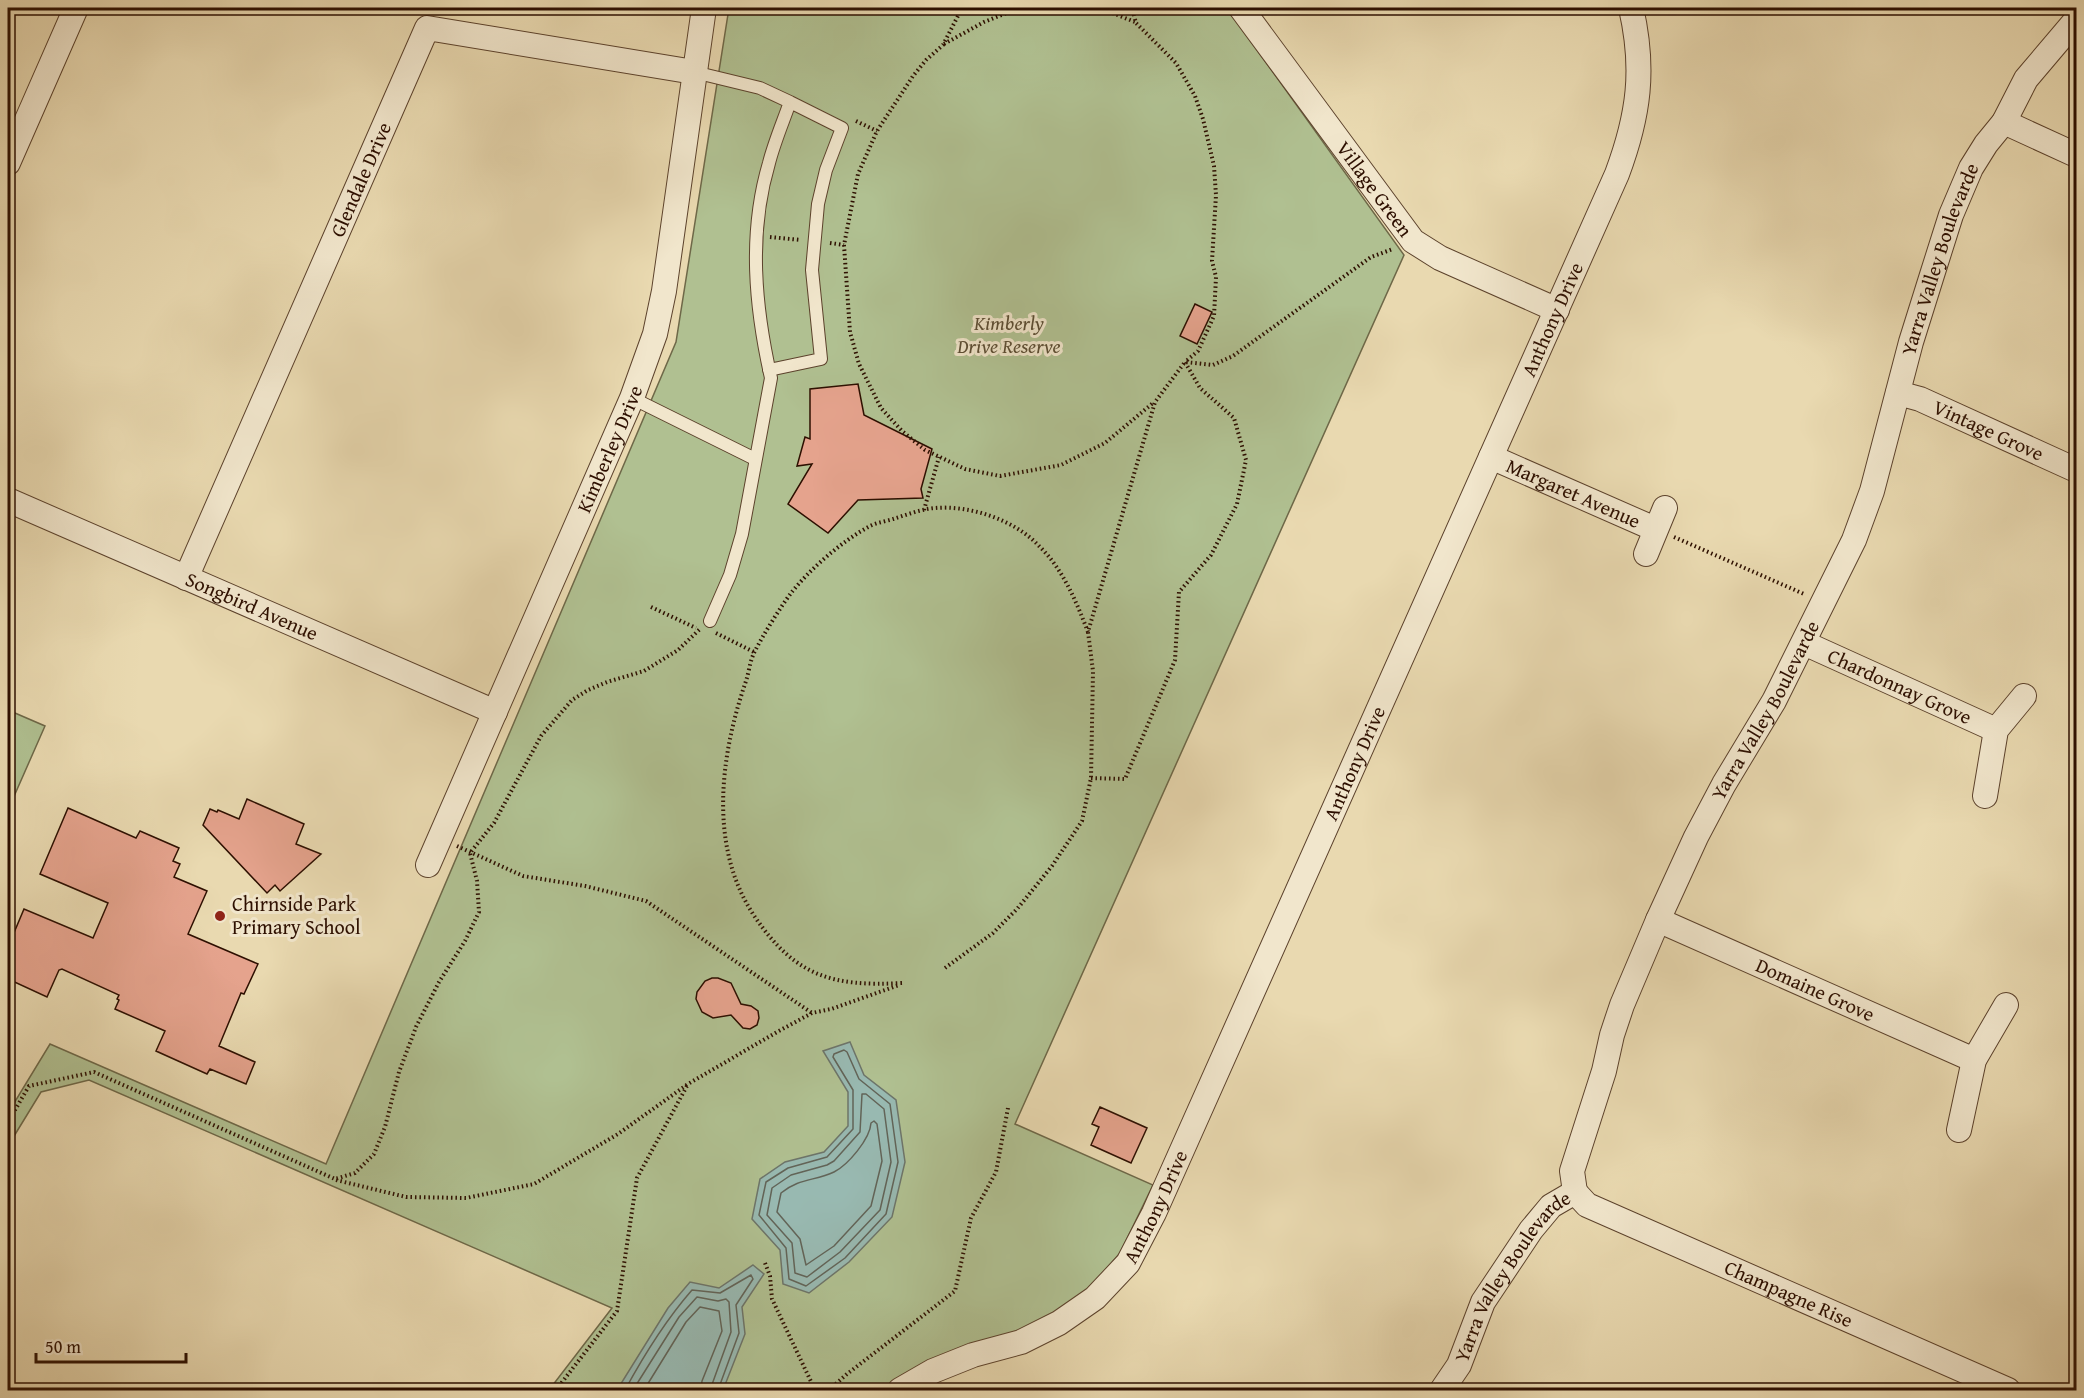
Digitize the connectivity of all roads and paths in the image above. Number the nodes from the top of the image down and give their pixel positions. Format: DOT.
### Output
graph roads {
  1 [pos="76,8"];
  2 [pos="704,8"];
  3 [pos="963,8"];
  4 [pos="1019,8"];
  5 [pos="1100,8"];
  6 [pos="1132,8"];
  7 [pos="1241,8"];
  8 [pos="1631,8"];
  9 [pos="2076,20"];
  10 [pos="1136,23"];
  11 [pos="943,45"];
  12 [pos="694,72"];
  13 [pos="790,102"];
  14 [pos="2004,122"];
  15 [pos="2076,155"];
  16 [pos="8,163"];
  17 [pos="1413,241"];
  18 [pos="1557,310"];
  19 [pos="1185,362"];
  20 [pos="769,370"];
  21 [pos="1898,393"];
  22 [pos="632,398"];
  23 [pos="1155,402"];
  24 [pos="939,457"];
  25 [pos="1491,457"];
  26 [pos="754,459"];
  27 [pos="2076,470"];
  28 [pos="8,500"];
  29 [pos="924,510"];
  30 [pos="1660,519"];
  31 [pos="1646,554"];
  32 [pos="186,578"];
  33 [pos="1824,603"];
  34 [pos="651,607"];
  35 [pos="706,627"];
  36 [pos="1088,632"];
  37 [pos="1804,643"];
  38 [pos="754,652"];
  39 [pos="2024,696"];
  40 [pos="495,712"];
  41 [pos="1996,730"];
  42 [pos="1091,778"];
  43 [pos="1985,796"];
  44 [pos="440,838"];
  45 [pos="470,853"];
  46 [pos="428,865"];
  47 [pos="1658,920"];
  48 [pos="945,968"];
  49 [pos="2006,1005"];
  50 [pos="812,1013"];
  51 [pos="1974,1060"];
  52 [pos="688,1084"];
  53 [pos="1008,1108"];
  54 [pos="8,1122"];
  55 [pos="1959,1130"];
  56 [pos="335,1179"];
  57 [pos="1575,1192"];
  58 [pos="765,1263"];
  59 [pos="1978,1384"];
  60 [pos="556,1390"];
  61 [pos="815,1390"];
  62 [pos="829,1390"];
  63 [pos="900,1390"];
  64 [pos="1442,1390"];
  65 [pos="2008,1390"];
  1 -- 16 [label="street"];
  2 -- 12 [label="street, Kimberley Drive"];
  3 -- 11 [label="path"];
  4 -- 11 [label="path"];
  5 -- 10 [label="path"];
  6 -- 10 [label="path"];
  7 -- 17 [label="street, Village Green"];
  8 -- 18 [label="street, Anthony Drive"];
  9 -- 14 [label="street, Yarra Valley Boulevarde"];
  10 -- 19 [label="path"];
  11 -- 24 [label="path"];
  12 -- 13 [label="lane"];
  12 -- 22 [label="street, Kimberley Drive"];
  12 -- 32 [label="street, Glendale Drive"];
  13 -- 20 [label="lane"];
  13 -- 20 [label="lane"];
  14 -- 15 [label="street"];
  14 -- 21 [label="street, Yarra Valley Boulevarde"];
  17 -- 18 [label="street, Village Green"];
  17 -- 19 [label="path"];
  18 -- 25 [label="street, Anthony Drive"];
  19 -- 23 [label="path"];
  19 -- 42 [label="path"];
  20 -- 26 [label="lane"];
  21 -- 27 [label="street, Vintage Grove"];
  21 -- 33 [label="street, Yarra Valley Boulevarde"];
  22 -- 26 [label="lane"];
  22 -- 40 [label="street, Kimberley Drive"];
  23 -- 24 [label="path"];
  23 -- 36 [label="path"];
  24 -- 29 [label="path"];
  25 -- 30 [label="street, Margaret Avenue"];
  25 -- 63 [label="street, Anthony Drive"];
  26 -- 35 [label="lane"];
  28 -- 32 [label="street, Songbird Avenue"];
  29 -- 36 [label="path"];
  29 -- 38 [label="path"];
  30 -- 31 [label="street, Margaret Avenue"];
  30 -- 33 [label="path"];
  32 -- 40 [label="street, Songbird Avenue"];
  33 -- 37 [label="street, Yarra Valley Boulevarde"];
  34 -- 35 [label="path"];
  35 -- 38 [label="path"];
  35 -- 45 [label="path"];
  36 -- 42 [label="path"];
  37 -- 41 [label="street, Chardonnay Grove"];
  37 -- 47 [label="street, Yarra Valley Boulevarde"];
  38 -- 50 [label="path"];
  39 -- 41 [label="street, Chardonnay Grove"];
  40 -- 44 [label="street, Kimberley Drive"];
  41 -- 43 [label="street, Chardonnay Grove"];
  42 -- 48 [label="path"];
  44 -- 45 [label="path"];
  44 -- 46 [label="street, Kimberley Drive"];
  45 -- 50 [label="path"];
  45 -- 56 [label="path"];
  47 -- 51 [label="street, Domaine Grove"];
  47 -- 57 [label="street, Yarra Valley Boulevarde"];
  49 -- 51 [label="street"];
  50 -- 52 [label="path"];
  51 -- 55 [label="street"];
  52 -- 56 [label="path"];
  52 -- 60 [label="path"];
  53 -- 62 [label="path"];
  54 -- 56 [label="path"];
  57 -- 59 [label="street, Champagne Rise"];
  57 -- 64 [label="street, Yarra Valley Boulevarde"];
  58 -- 61 [label="path"];
  59 -- 65 [label="street, Champagne Rise"];
}
